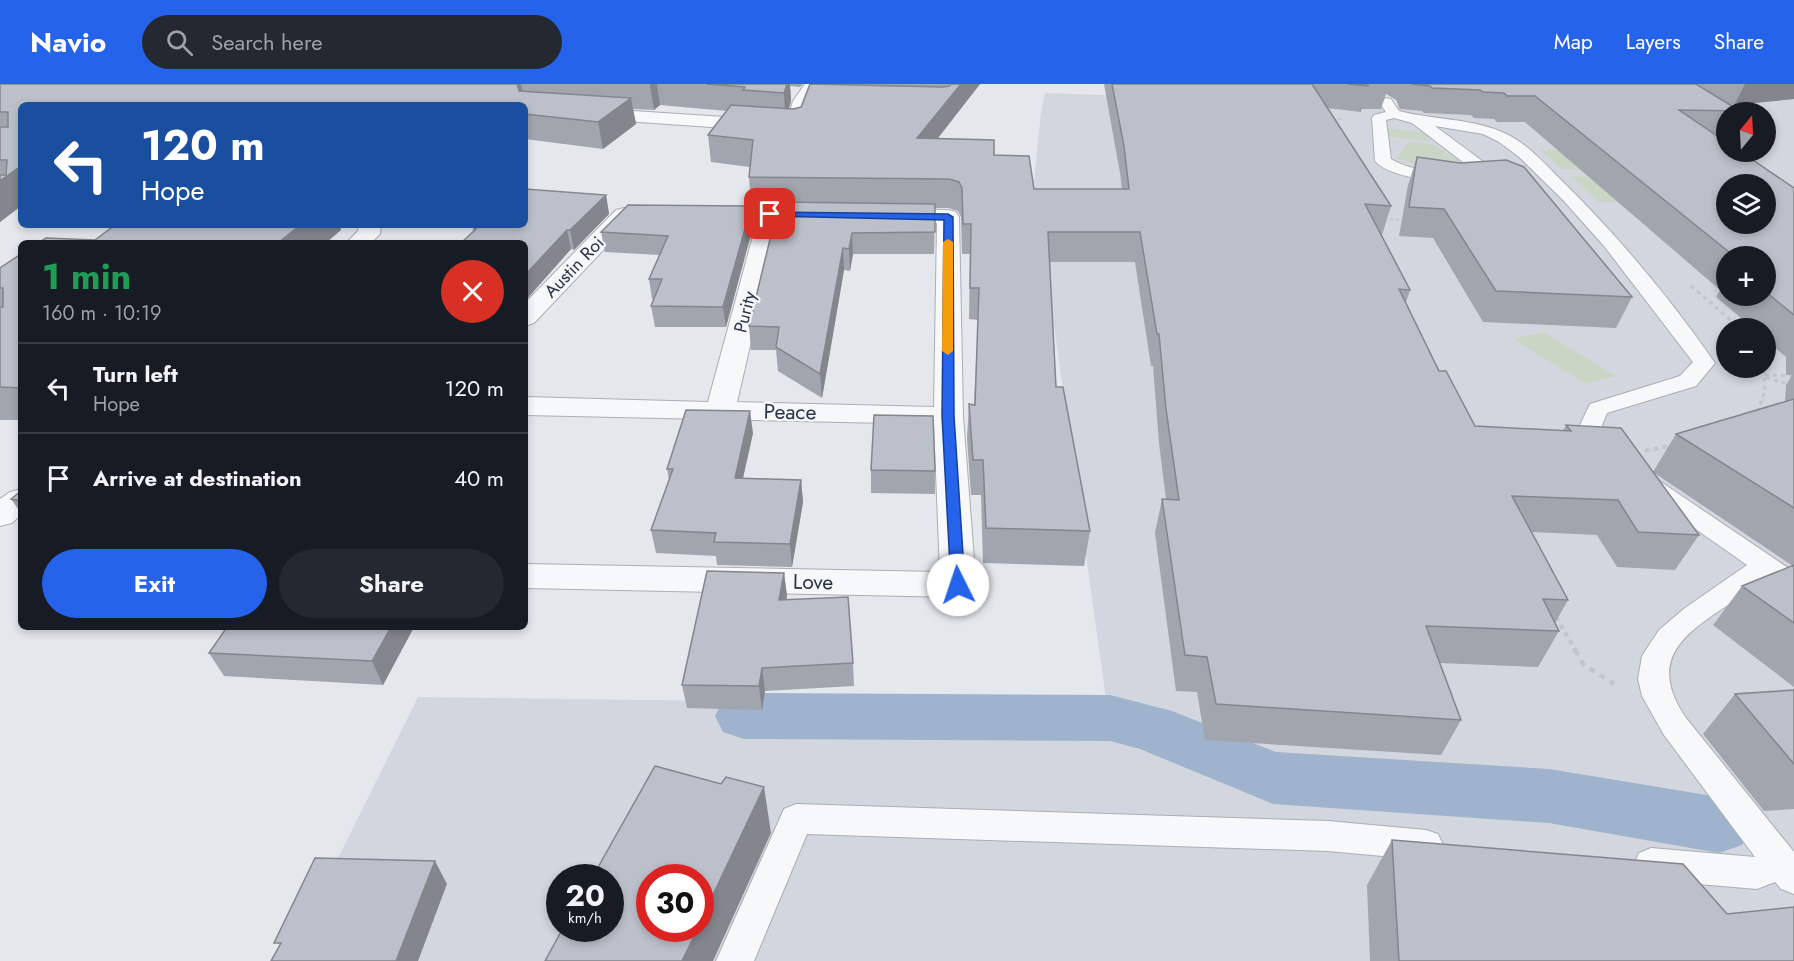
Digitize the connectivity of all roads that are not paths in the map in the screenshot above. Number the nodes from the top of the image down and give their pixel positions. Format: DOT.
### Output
graph roads {
  1 [pos="782,93"];
  2 [pos="807,93"];
  3 [pos="1370,93"];
  4 [pos="825,101"];
  5 [pos="1390,108"];
  6 [pos="528,109"];
  7 [pos="1417,120"];
  8 [pos="691,214"];
  9 [pos="770,214"];
  10 [pos="657,215"];
  11 [pos="841,215"];
  12 [pos="865,216"];
  13 [pos="370,228"];
  14 [pos="361,240"];
  15 [pos="528,315"];
  16 [pos="528,406"];
  17 [pos="720,411"];
  18 [pos="948,416"];
  19 [pos="18,501"];
  20 [pos="0,515"];
  21 [pos="1765,564"];
  22 [pos="528,576"];
  23 [pos="1794,585"];
  24 [pos="1460,848"];
  25 [pos="1614,861"];
  26 [pos="1788,871"];
  27 [pos="735,961"];
  1 -- 2 [label="street"];
  2 -- 4 [label="street"];
  2 -- 6 [label="street"];
  3 -- 5 [label="street"];
  5 -- 7 [label="lane"];
  5 -- 7 [label="lane"];
  7 -- 21 [label="lane"];
  8 -- 9 [label="street"];
  9 -- 11 [label="street"];
  9 -- 17 [label="street, Purity"];
  10 -- 15 [label="street, Austin Roi"];
  12 -- 18 [label="street"];
  13 -- 14 [label="street"];
  16 -- 17 [label="street, Peace"];
  17 -- 18 [label="street, Peace"];
  18 -- 22 [label="street, Love"];
  19 -- 20 [label="street"];
  21 -- 23 [label="lane"];
  21 -- 26 [label="lane"];
  24 -- 27 [label="lane"];
  25 -- 26 [label="lane"];
}
